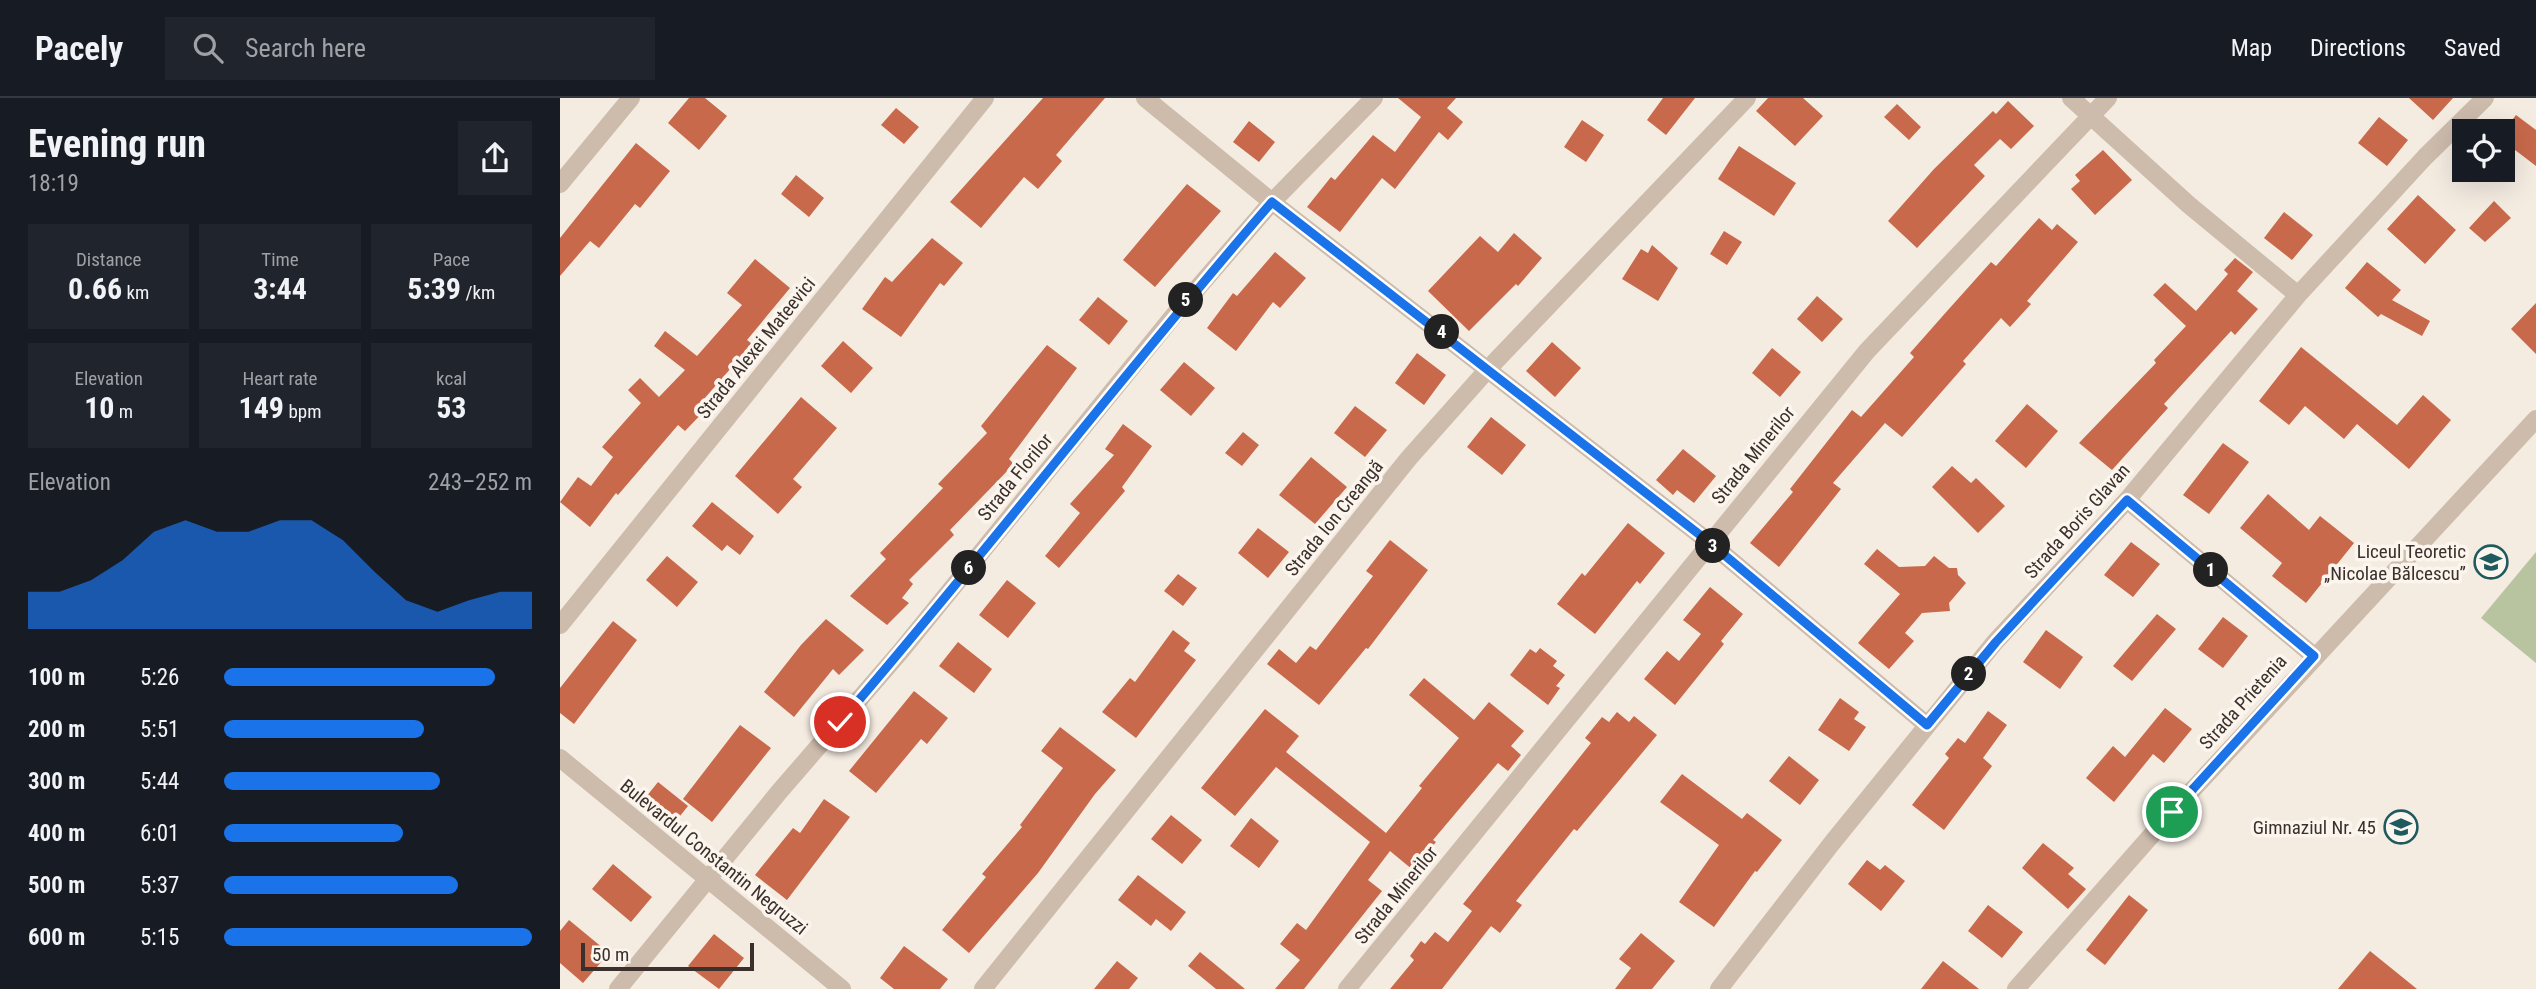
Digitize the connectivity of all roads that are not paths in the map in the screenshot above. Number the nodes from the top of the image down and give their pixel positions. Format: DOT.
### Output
graph roads {
  1 [pos="631,98"];
  2 [pos="985,98"];
  3 [pos="1145,98"];
  4 [pos="1374,98"];
  5 [pos="1747,98"];
  6 [pos="2071,98"];
  7 [pos="2108,98"];
  8 [pos="2484,98"];
  9 [pos="2092,114"];
  10 [pos="560,184"];
  11 [pos="1272,202"];
  12 [pos="2298,295"];
  13 [pos="1489,368"];
  14 [pos="2536,419"];
  15 [pos="2127,500"];
  16 [pos="1709,542"];
  17 [pos="560,625"];
  18 [pos="2314,656"];
  19 [pos="1927,725"];
  20 [pos="560,758"];
  21 [pos="708,880"];
  22 [pos="618,989"];
  23 [pos="842,989"];
  24 [pos="983,989"];
  25 [pos="1347,989"];
  26 [pos="1719,989"];
  27 [pos="2016,989"];
  1 -- 10 [label="street"];
  2 -- 17 [label="street, Strada Alexei Mateevici"];
  3 -- 11 [label="street"];
  4 -- 11 [label="street, Strada Florilor"];
  5 -- 13 [label="street, Strada Ion Creangă"];
  6 -- 9 [label="street"];
  7 -- 9 [label="street, Strada Minerilor"];
  8 -- 12 [label="street, Strada Boris Glavan"];
  9 -- 12 [label="street"];
  9 -- 16 [label="street, Strada Minerilor"];
  11 -- 13 [label="street"];
  11 -- 21 [label="street, Strada Florilor"];
  12 -- 15 [label="street, Strada Boris Glavan"];
  13 -- 16 [label="street"];
  13 -- 24 [label="street, Strada Ion Creangă"];
  14 -- 18 [label="street, Strada Prietenia"];
  15 -- 18 [label="street"];
  15 -- 19 [label="street, Strada Boris Glavan"];
  16 -- 19 [label="street"];
  16 -- 25 [label="street, Strada Minerilor"];
  18 -- 27 [label="street, Strada Prietenia"];
  19 -- 26 [label="street, Strada Boris Glavan"];
  20 -- 21 [label="street, Bulevardul Constantin Negruzzi"];
  21 -- 22 [label="street, Strada Florilor"];
  21 -- 23 [label="street, Bulevardul Constantin Negruzzi"];
}
